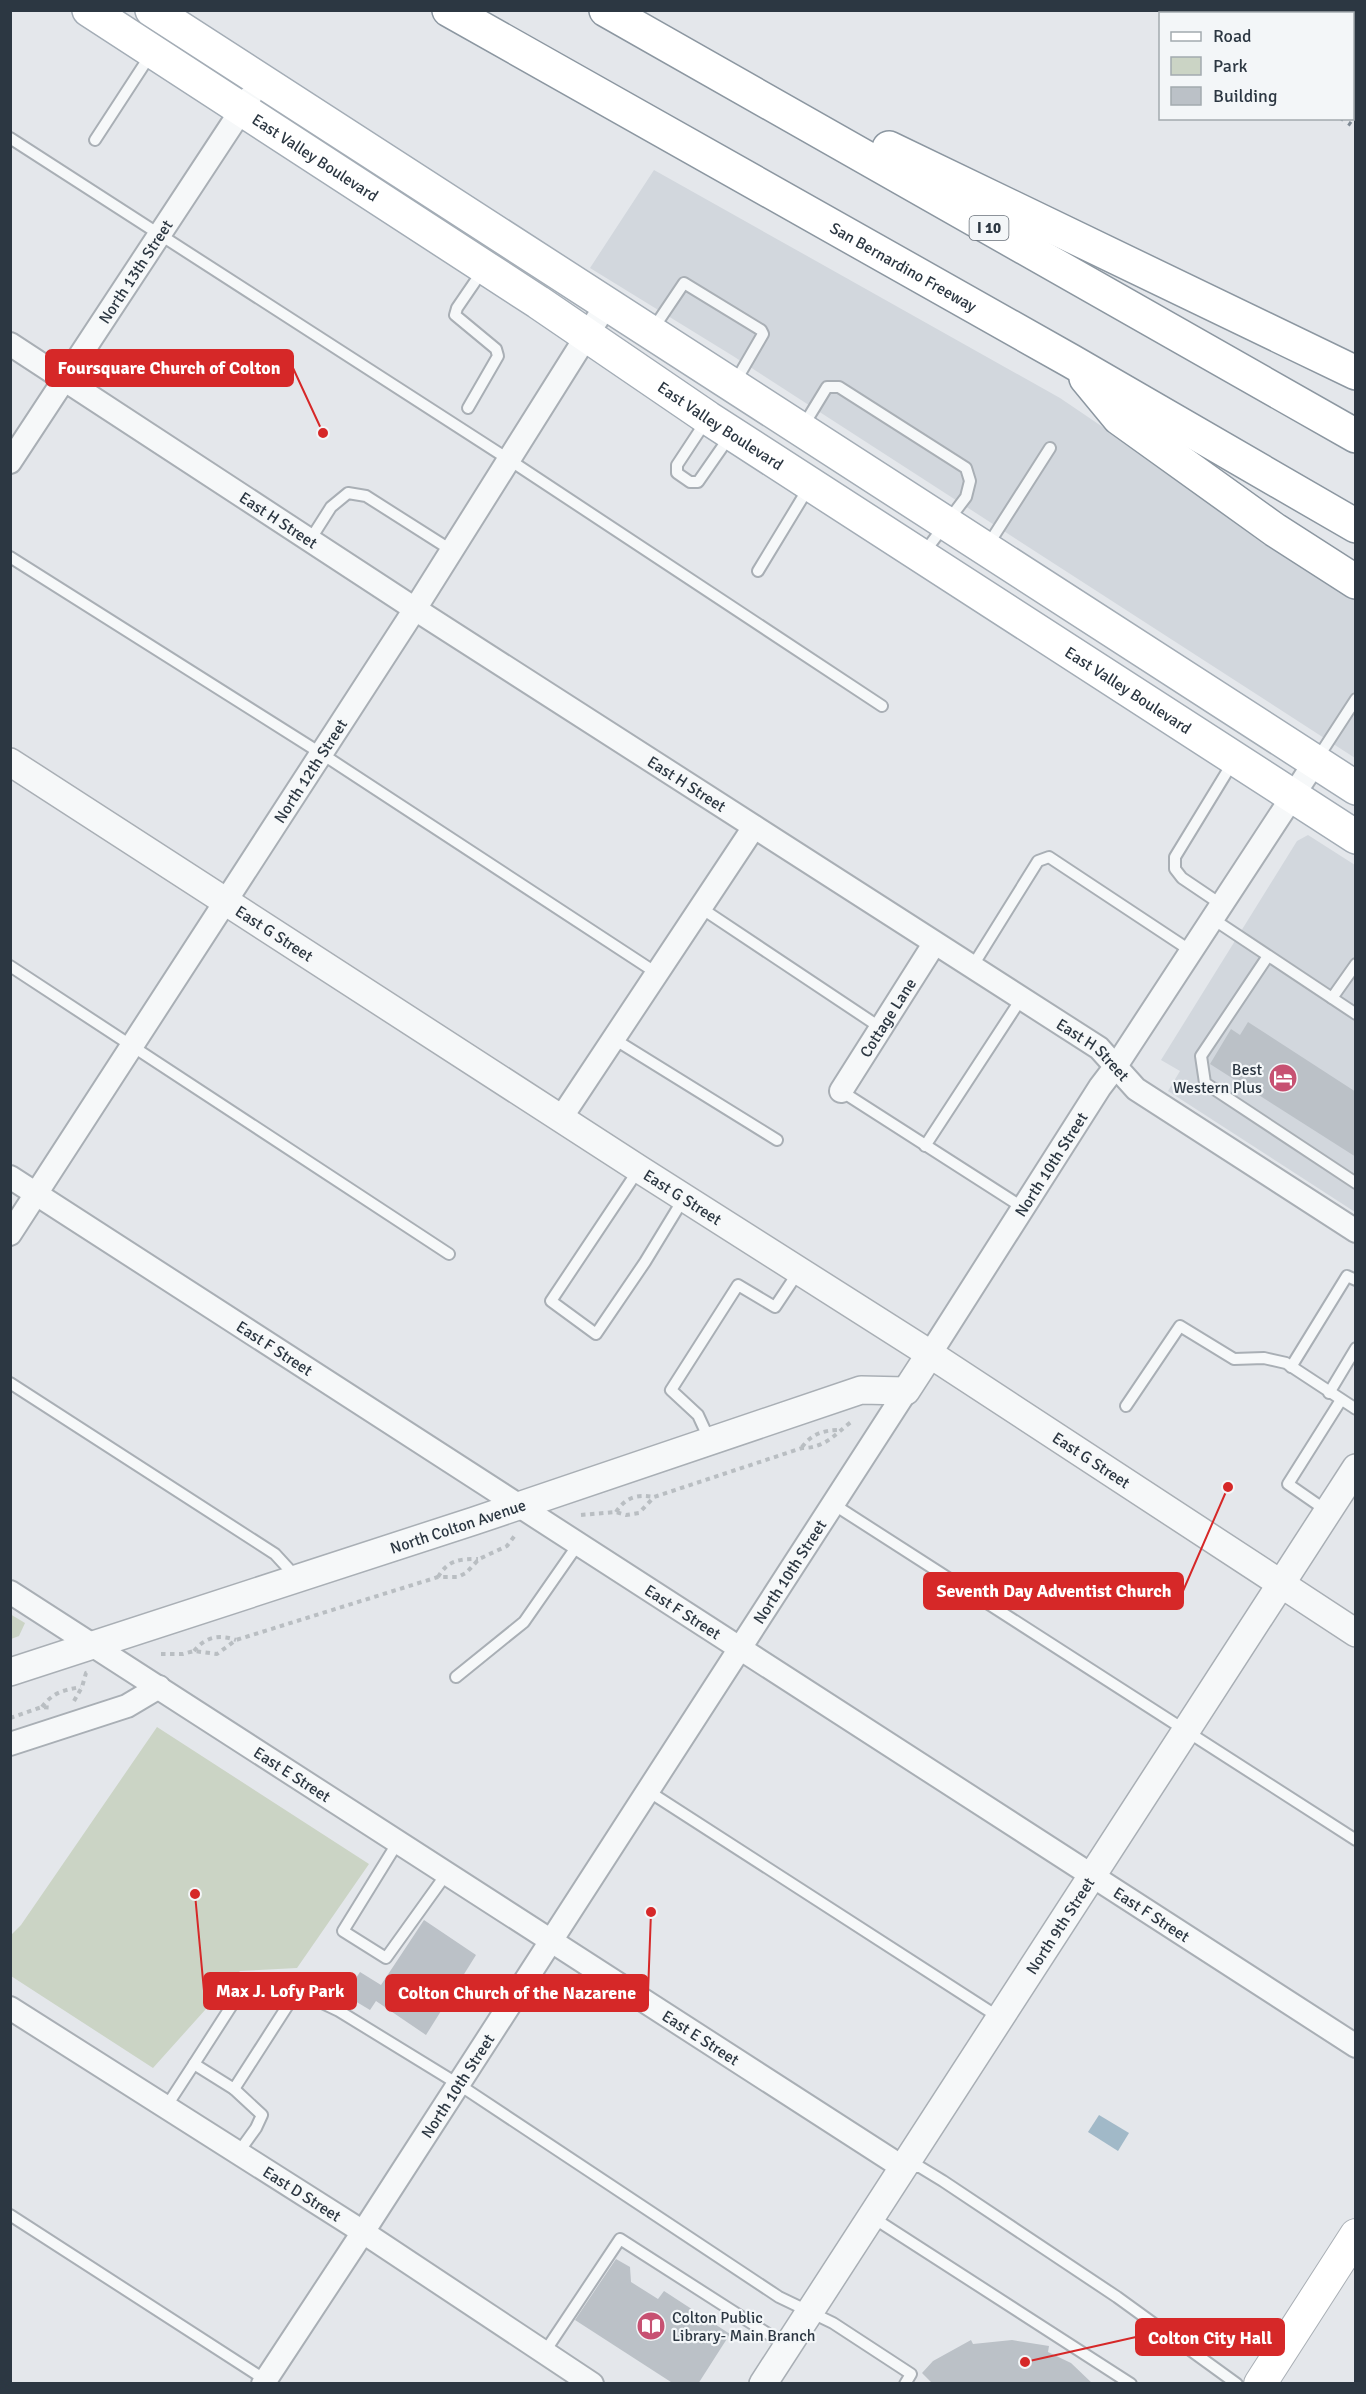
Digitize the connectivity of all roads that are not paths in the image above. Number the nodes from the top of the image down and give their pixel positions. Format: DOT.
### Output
graph roads {
  1 [pos="89,10"];
  2 [pos="152,10"];
  3 [pos="449,10"];
  4 [pos="615,16"];
  5 [pos="153,51"];
  6 [pos="260,80"];
  7 [pos="242,110"];
  8 [pos="10,138"];
  9 [pos="95,140"];
  10 [pos="159,235"];
  11 [pos="485,268"];
  12 [pos="606,305"];
  13 [pos="650,333"];
  14 [pos="586,334"];
  15 [pos="10,344"];
  16 [pos="1071,361"];
  17 [pos="1356,373"];
  18 [pos="64,379"];
  19 [pos="732,387"];
  20 [pos="468,408"];
  21 [pos="720,426"];
  22 [pos="801,430"];
  23 [pos="1356,436"];
  24 [pos="1050,448"];
  25 [pos="508,459"];
  26 [pos="10,462"];
  27 [pos="811,484"];
  28 [pos="946,525"];
  29 [pos="1356,526"];
  30 [pos="310,540"];
  31 [pos="451,550"];
  32 [pos="985,550"];
  33 [pos="922,556"];
  34 [pos="10,557"];
  35 [pos="758,571"];
  36 [pos="1356,582"];
  37 [pos="415,609"];
  38 [pos="1356,699"];
  39 [pos="882,706"];
  40 [pos="322,754"];
  41 [pos="1235,759"];
  42 [pos="10,762"];
  43 [pos="1315,762"];
  44 [pos="1356,788"];
  45 [pos="1292,797"];
  46 [pos="754,827"];
  47 [pos="1356,837"];
  48 [pos="226,903"];
  49 [pos="701,908"];
  50 [pos="1217,912"];
  51 [pos="934,944"];
  52 [pos="1191,951"];
  53 [pos="1268,956"];
  54 [pos="1356,964"];
  55 [pos="10,966"];
  56 [pos="972,968"];
  57 [pos="658,974"];
  58 [pos="1332,998"];
  59 [pos="1021,999"];
  60 [pos="1356,1014"];
  61 [pos="881,1028"];
  62 [pos="614,1039"];
  63 [pos="133,1046"];
  64 [pos="1116,1066"];
  65 [pos="841,1092"];
  66 [pos="561,1118"];
  67 [pos="777,1140"];
  68 [pos="925,1146"];
  69 [pos="639,1169"];
  70 [pos="10,1177"];
  71 [pos="1356,1183"];
  72 [pos="37,1194"];
  73 [pos="684,1198"];
  74 [pos="1022,1207"];
  75 [pos="1356,1231"];
  76 [pos="10,1234"];
  77 [pos="449,1254"];
  78 [pos="799,1271"];
  79 [pos="1356,1280"];
  80 [pos="1356,1348"];
  81 [pos="930,1354"];
  82 [pos="1291,1367"];
  83 [pos="10,1383"];
  84 [pos="906,1391"];
  85 [pos="1329,1393"];
  86 [pos="1341,1400"];
  87 [pos="1126,1406"];
  88 [pos="1356,1409"];
  89 [pos="710,1442"];
  90 [pos="1356,1468"];
  91 [pos="519,1504"];
  92 [pos="833,1504"];
  93 [pos="1328,1511"];
  94 [pos="579,1544"];
  95 [pos="298,1579"];
  96 [pos="1280,1584"];
  97 [pos="10,1592"];
  98 [pos="1356,1633"];
  99 [pos="739,1649"];
  100 [pos="93,1658"];
  101 [pos="10,1672"];
  102 [pos="456,1677"];
  103 [pos="159,1687"];
  104 [pos="1185,1731"];
  105 [pos="10,1744"];
  106 [pos="648,1791"];
  107 [pos="1356,1840"];
  108 [pos="398,1842"];
  109 [pos="447,1873"];
  110 [pos="1092,1874"];
  111 [pos="550,1940"];
  112 [pos="297,1991"];
  113 [pos="10,2008"];
  114 [pos="1000,2018"];
  115 [pos="1356,2046"];
  116 [pos="194,2064"];
  117 [pos="458,2084"];
  118 [pos="234,2089"];
  119 [pos="166,2107"];
  120 [pos="238,2153"];
  121 [pos="902,2168"];
  122 [pos="10,2215"];
  123 [pos="872,2217"];
  124 [pos="363,2232"];
  125 [pos="1353,2245"];
  126 [pos="809,2313"];
  127 [pos="787,2346"];
  128 [pos="544,2353"];
  129 [pos="266,2382"];
  130 [pos="592,2384"];
  131 [pos="763,2384"];
  132 [pos="905,2384"];
  133 [pos="1131,2384"];
  134 [pos="1237,2384"];
  135 [pos="1260,2384"];
  1 -- 5 [label="main road, East Valley Boulevard"];
  2 -- 6 [label="main road"];
  3 -- 16 [label="main road, San Bernardino Freeway"];
  4 -- 17 [label="main road"];
  4 -- 23 [label="main road, I 10"];
  5 -- 7 [label="main road, East Valley Boulevard"];
  5 -- 9 [label="lane"];
  6 -- 7 [label="street, North 13th Street"];
  6 -- 12 [label="main road"];
  7 -- 10 [label="street, North 13th Street"];
  7 -- 11 [label="main road, East Valley Boulevard"];
  8 -- 10 [label="lane"];
  10 -- 18 [label="street, North 13th Street"];
  10 -- 25 [label="lane"];
  11 -- 14 [label="main road, East Valley Boulevard"];
  11 -- 20 [label="lane"];
  12 -- 13 [label="main road"];
  12 -- 14 [label="street, North 12th Street"];
  13 -- 19 [label="main road"];
  13 -- 19 [label="lane"];
  14 -- 21 [label="main road, East Valley Boulevard"];
  14 -- 25 [label="street, North 12th Street"];
  15 -- 18 [label="street, East H Street"];
  16 -- 29 [label="main road, San Bernardino Freeway"];
  16 -- 36 [label="main road"];
  18 -- 26 [label="street, North 13th Street"];
  18 -- 30 [label="street, East H Street"];
  19 -- 22 [label="main road"];
  21 -- 21 [label="lane"];
  21 -- 27 [label="main road, East Valley Boulevard"];
  22 -- 28 [label="main road"];
  22 -- 28 [label="lane"];
  24 -- 32 [label="lane"];
  25 -- 31 [label="street, North 12th Street"];
  25 -- 39 [label="lane"];
  27 -- 33 [label="main road, East Valley Boulevard"];
  27 -- 35 [label="lane"];
  28 -- 32 [label="main road"];
  28 -- 33 [label="lane"];
  30 -- 31 [label="lane"];
  30 -- 37 [label="street, East H Street"];
  31 -- 37 [label="street, North 12th Street"];
  32 -- 43 [label="main road"];
  33 -- 41 [label="main road, East Valley Boulevard"];
  34 -- 40 [label="lane"];
  37 -- 40 [label="street, North 12th Street"];
  37 -- 46 [label="street, East H Street"];
  38 -- 43 [label="lane"];
  40 -- 48 [label="street, North 12th Street"];
  40 -- 57 [label="lane"];
  41 -- 45 [label="main road, East Valley Boulevard"];
  41 -- 50 [label="lane"];
  42 -- 48 [label="street, East G Street"];
  43 -- 44 [label="main road"];
  43 -- 45 [label="street, North 10th Street"];
  45 -- 47 [label="main road, East Valley Boulevard"];
  45 -- 50 [label="street, North 10th Street"];
  46 -- 49 [label="street"];
  46 -- 51 [label="street, East H Street"];
  48 -- 63 [label="street, North 12th Street"];
  48 -- 66 [label="street, East G Street"];
  49 -- 57 [label="street"];
  49 -- 61 [label="lane"];
  50 -- 52 [label="street, North 10th Street"];
  50 -- 53 [label="lane"];
  51 -- 56 [label="street, East H Street"];
  51 -- 61 [label="street, Cottage Lane"];
  52 -- 56 [label="lane"];
  52 -- 64 [label="street, North 10th Street"];
  53 -- 58 [label="lane"];
  53 -- 71 [label="lane"];
  54 -- 58 [label="lane"];
  55 -- 63 [label="lane"];
  56 -- 59 [label="street, East H Street"];
  57 -- 62 [label="street"];
  58 -- 60 [label="lane"];
  59 -- 64 [label="street, East H Street"];
  59 -- 68 [label="lane"];
  61 -- 65 [label="street, Cottage Lane"];
  62 -- 66 [label="street"];
  62 -- 67 [label="lane"];
  63 -- 72 [label="street, North 12th Street"];
  63 -- 77 [label="lane"];
  64 -- 74 [label="street, North 10th Street"];
  64 -- 75 [label="street, East H Street"];
  65 -- 68 [label="lane"];
  66 -- 69 [label="street, East G Street"];
  68 -- 74 [label="lane"];
  69 -- 73 [label="street, East G Street"];
  69 -- 73 [label="lane"];
  70 -- 72 [label="street, East F Street"];
  72 -- 76 [label="street, North 12th Street"];
  72 -- 91 [label="street, East F Street"];
  73 -- 78 [label="street, East G Street"];
  74 -- 81 [label="street, North 10th Street"];
  78 -- 81 [label="street, East G Street"];
  78 -- 89 [label="lane"];
  79 -- 82 [label="lane"];
  80 -- 85 [label="lane"];
  81 -- 84 [label="street, North 10th Street"];
  81 -- 96 [label="street, East G Street"];
  82 -- 85 [label="lane"];
  82 -- 87 [label="lane"];
  83 -- 95 [label="lane"];
  84 -- 89 [label="street, North Colton Avenue"];
  84 -- 92 [label="street, North 10th Street"];
  85 -- 86 [label="lane"];
  86 -- 88 [label="lane"];
  86 -- 93 [label="lane"];
  89 -- 91 [label="street, North Colton Avenue"];
  90 -- 93 [label="street, North 9th Street"];
  91 -- 94 [label="street, East F Street"];
  91 -- 95 [label="street, North Colton Avenue"];
  92 -- 99 [label="street, North 10th Street"];
  92 -- 104 [label="lane"];
  93 -- 96 [label="street, North 9th Street"];
  94 -- 99 [label="street, East F Street"];
  94 -- 102 [label="lane"];
  95 -- 100 [label="street, North Colton Avenue"];
  96 -- 98 [label="street, East G Street"];
  96 -- 104 [label="street, North 9th Street"];
  97 -- 100 [label="street, East E Street"];
  99 -- 106 [label="street, North 10th Street"];
  99 -- 110 [label="street, East F Street"];
  100 -- 101 [label="street, North Colton Avenue"];
  100 -- 103 [label="street, East E Street"];
  103 -- 105 [label="street"];
  103 -- 108 [label="street, East E Street"];
  104 -- 107 [label="lane"];
  104 -- 110 [label="street, North 9th Street"];
  106 -- 111 [label="street, North 10th Street"];
  106 -- 114 [label="lane"];
  108 -- 109 [label="street, East E Street"];
  108 -- 109 [label="lane"];
  109 -- 111 [label="street, East E Street"];
  110 -- 114 [label="street, North 9th Street"];
  110 -- 115 [label="street, East F Street"];
  111 -- 117 [label="street, North 10th Street"];
  111 -- 121 [label="street, East E Street"];
  112 -- 116 [label="lane"];
  112 -- 117 [label="lane"];
  112 -- 118 [label="lane"];
  113 -- 119 [label="street, East D Street"];
  114 -- 121 [label="street, North 9th Street"];
  116 -- 118 [label="lane"];
  116 -- 119 [label="lane"];
  117 -- 124 [label="street, North 10th Street"];
  117 -- 126 [label="lane"];
  118 -- 120 [label="lane"];
  119 -- 120 [label="street, East D Street"];
  120 -- 124 [label="street, East D Street"];
  121 -- 123 [label="street, North 9th Street"];
  121 -- 134 [label="lane, East E Street"];
  122 -- 129 [label="lane"];
  123 -- 126 [label="street, North 9th Street"];
  123 -- 133 [label="lane"];
  124 -- 128 [label="street, East D Street"];
  124 -- 129 [label="street, North 10th Street"];
  125 -- 135 [label="main road"];
  126 -- 127 [label="street, North 9th Street"];
  126 -- 132 [label="lane"];
  127 -- 128 [label="lane"];
  127 -- 131 [label="street, North 9th Street"];
  128 -- 130 [label="street, East D Street"];
}
